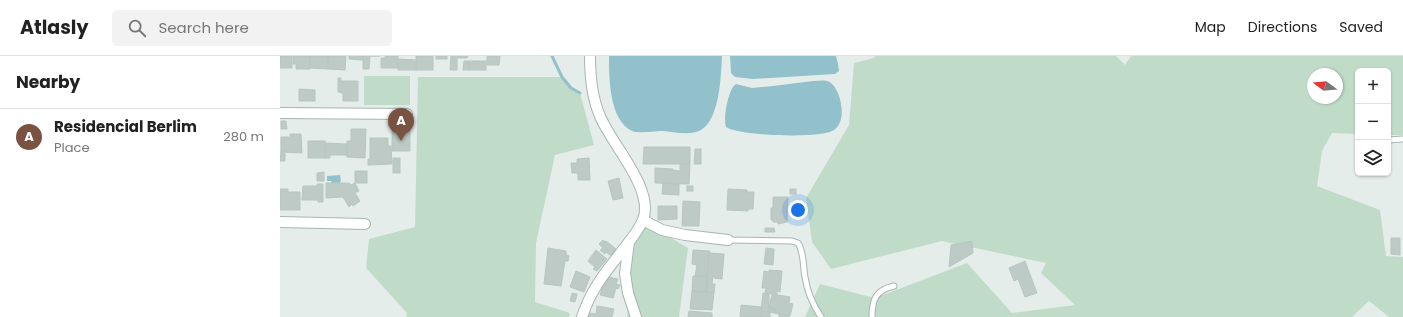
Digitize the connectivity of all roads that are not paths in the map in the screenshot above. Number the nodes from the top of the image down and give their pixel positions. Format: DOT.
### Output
graph roads {
  1 [pos="590,56"];
  2 [pos="280,113"];
  3 [pos="407,114"];
  4 [pos="1403,139"];
  5 [pos="1391,140"];
  6 [pos="643,220"];
  7 [pos="280,222"];
  8 [pos="365,224"];
  9 [pos="728,240"];
  10 [pos="629,242"];
  11 [pos="894,286"];
  12 [pos="582,317"];
  13 [pos="636,317"];
  14 [pos="821,317"];
  15 [pos="872,317"];
  1 -- 6 [label="street"];
  2 -- 3 [label="street"];
  4 -- 5 [label="lane"];
  6 -- 9 [label="street"];
  6 -- 10 [label="street"];
  7 -- 8 [label="street"];
  9 -- 14 [label="lane"];
  10 -- 12 [label="street"];
  10 -- 13 [label="street"];
  11 -- 15 [label="lane"];
}
